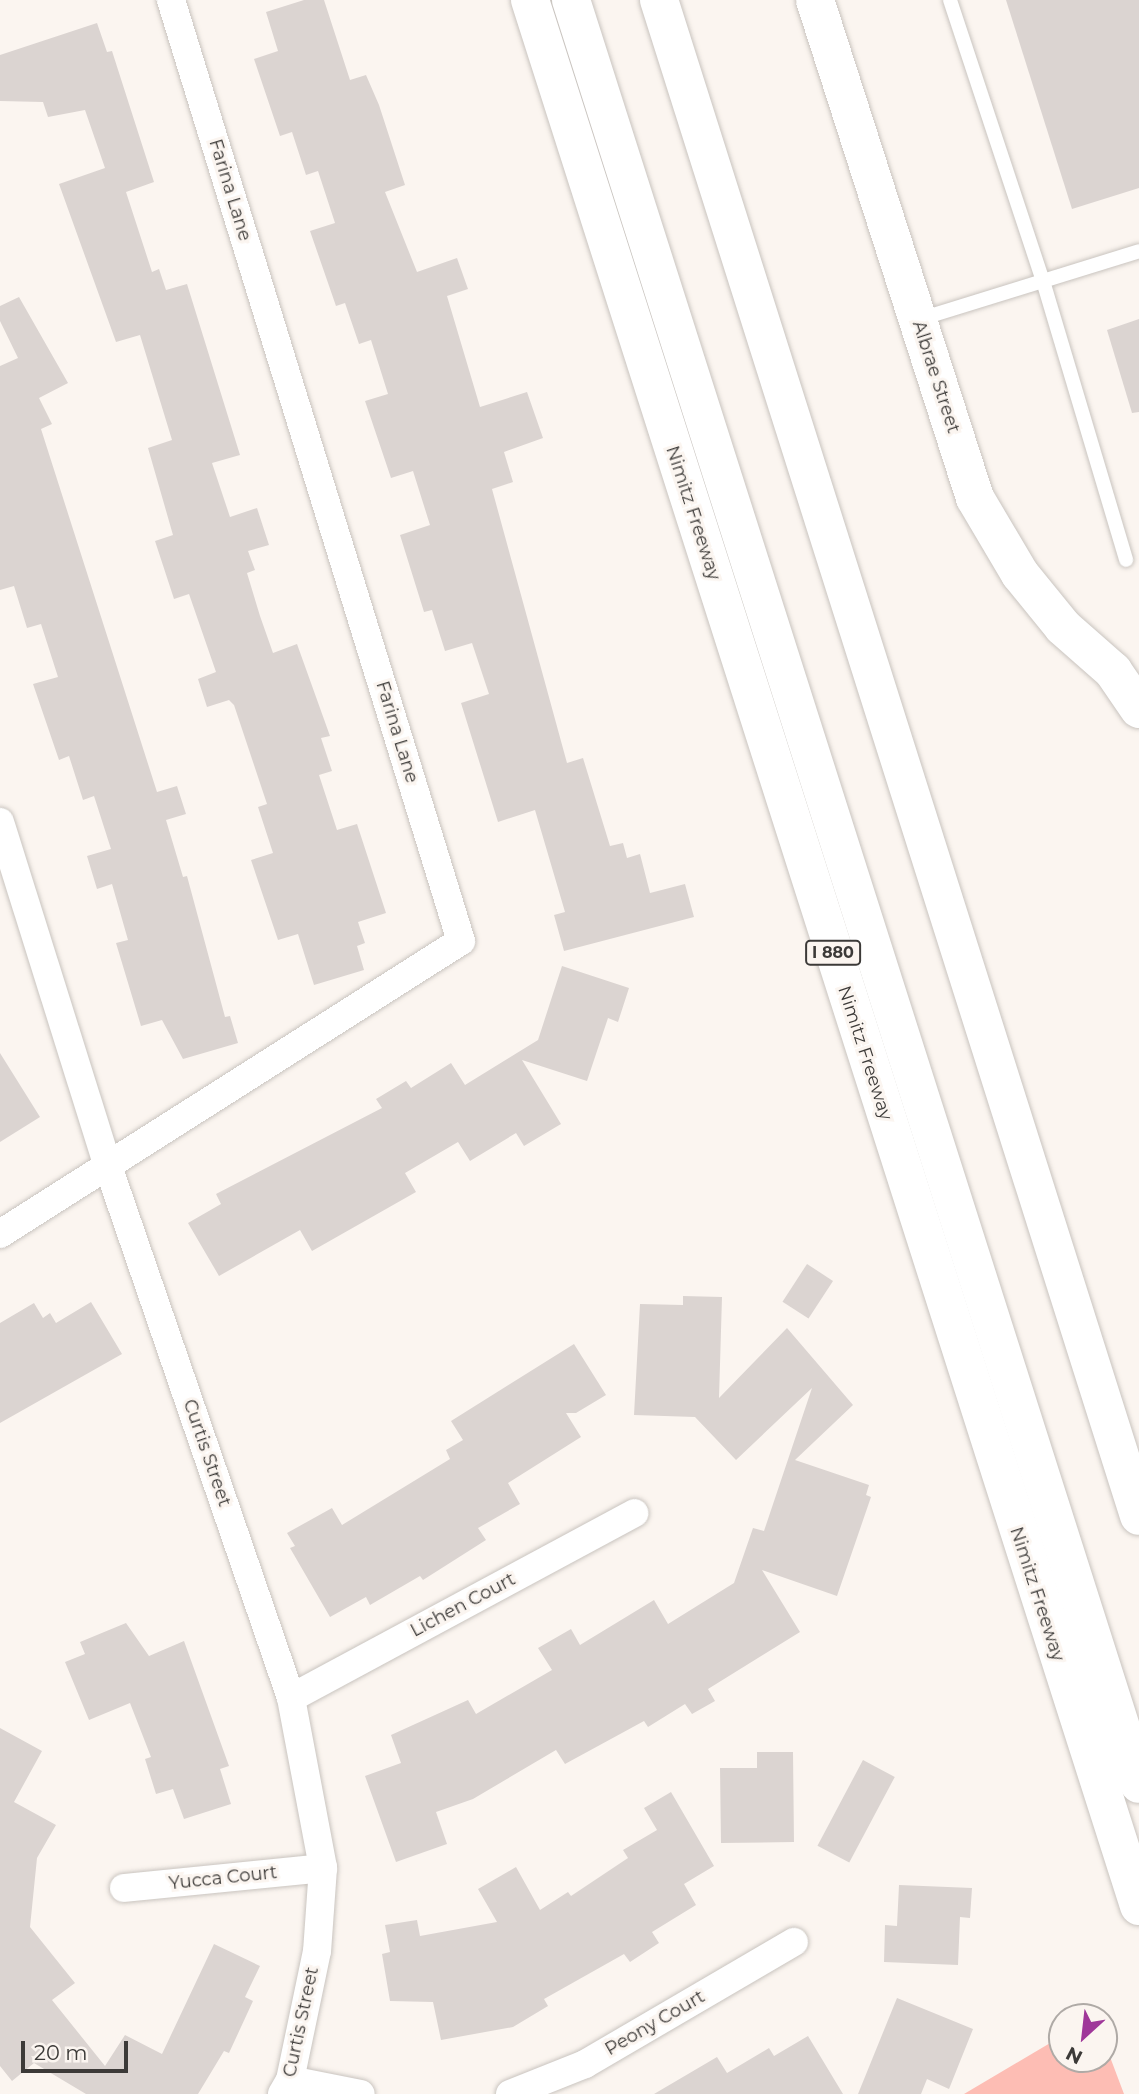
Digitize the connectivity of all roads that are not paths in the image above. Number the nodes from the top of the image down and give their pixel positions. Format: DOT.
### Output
graph roads {
  1 [pos="171,0"];
  2 [pos="530,0"];
  3 [pos="571,0"];
  4 [pos="659,0"];
  5 [pos="815,0"];
  6 [pos="950,0"];
  7 [pos="1139,251"];
  8 [pos="1043,281"];
  9 [pos="917,320"];
  10 [pos="1126,560"];
  11 [pos="1139,709"];
  12 [pos="0,822"];
  13 [pos="110,1169"];
  14 [pos="0,1234"];
  15 [pos="634,1513"];
  16 [pos="1139,1517"];
  17 [pos="291,1698"];
  18 [pos="1139,1784"];
  19 [pos="323,1868"];
  20 [pos="124,1888"];
  21 [pos="1139,1906"];
  22 [pos="794,1942"];
  23 [pos="286,2087"];
  24 [pos="361,2094"];
  25 [pos="510,2094"];
  1 -- 13 [label="street, Farina Lane"];
  2 -- 21 [label="main road, Nimitz Freeway / I 880"];
  3 -- 18 [label="main road, I 880"];
  4 -- 16 [label="main road"];
  5 -- 9 [label="main road, Albrae Street"];
  6 -- 8 [label="lane"];
  7 -- 8 [label="lane"];
  8 -- 9 [label="lane"];
  8 -- 10 [label="lane"];
  9 -- 11 [label="main road, Albrae Street"];
  12 -- 13 [label="street, Curtis Street"];
  13 -- 14 [label="street, Farina Lane"];
  13 -- 17 [label="street, Curtis Street"];
  15 -- 17 [label="street, Lichen Court"];
  17 -- 19 [label="street, Curtis Street"];
  19 -- 20 [label="street, Yucca Court"];
  19 -- 23 [label="street, Curtis Street"];
  22 -- 25 [label="street, Peony Court"];
  23 -- 24 [label="street"];
}
